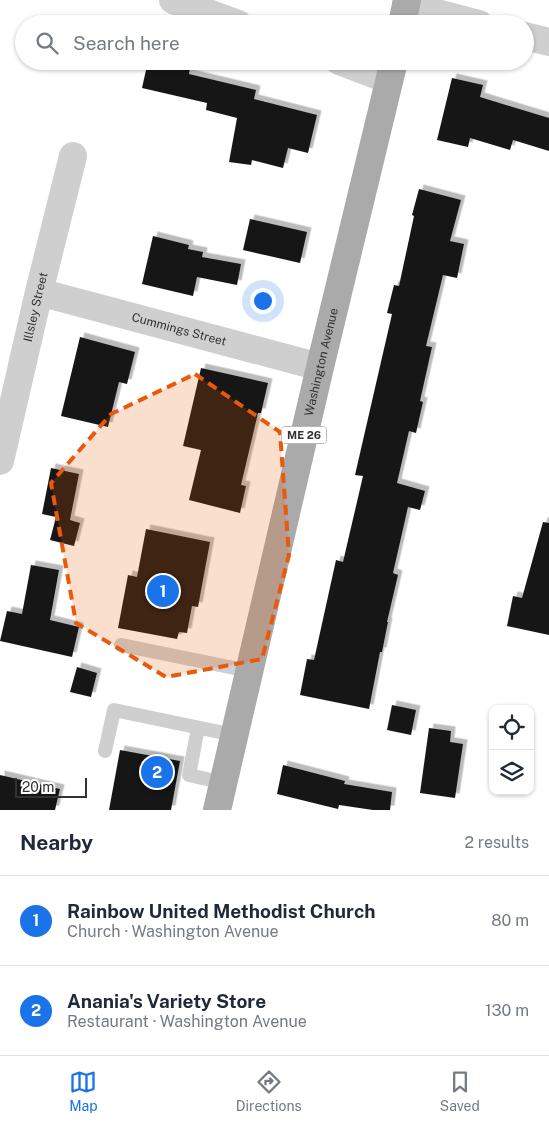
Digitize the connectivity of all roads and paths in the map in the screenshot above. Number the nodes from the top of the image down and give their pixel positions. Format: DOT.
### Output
graph roads {
  1 [pos="173,0"];
  2 [pos="405,10"];
  3 [pos="214,15"];
  4 [pos="431,15"];
  5 [pos="534,38"];
  6 [pos="549,42"];
  7 [pos="392,70"];
  8 [pos="73,156"];
  9 [pos="39,292"];
  10 [pos="320,367"];
  11 [pos="0,460"];
  12 [pos="121,645"];
  13 [pos="249,671"];
  14 [pos="198,728"];
  15 [pos="234,735"];
  16 [pos="105,751"];
  17 [pos="224,782"];
  18 [pos="217,810"];
  1 -- 3 [label="street"];
  2 -- 4 [label="street"];
  5 -- 6 [label="street"];
  7 -- 10 [label="main road, Washington Avenue / ME 26"];
  8 -- 9 [label="street, Illsley Street"];
  9 -- 10 [label="street, Cummings Street"];
  9 -- 11 [label="street, Illsley Street"];
  10 -- 13 [label="main road, Washington Avenue / ME 26"];
  12 -- 13 [label="lane"];
  13 -- 15 [label="main road, Washington Avenue / ME 26"];
  14 -- 15 [label="lane"];
  14 -- 16 [label="lane"];
  14 -- 17 [label="lane"];
  15 -- 17 [label="main road, Washington Avenue / ME 26"];
  17 -- 18 [label="main road, Washington Avenue / ME 26"];
}
